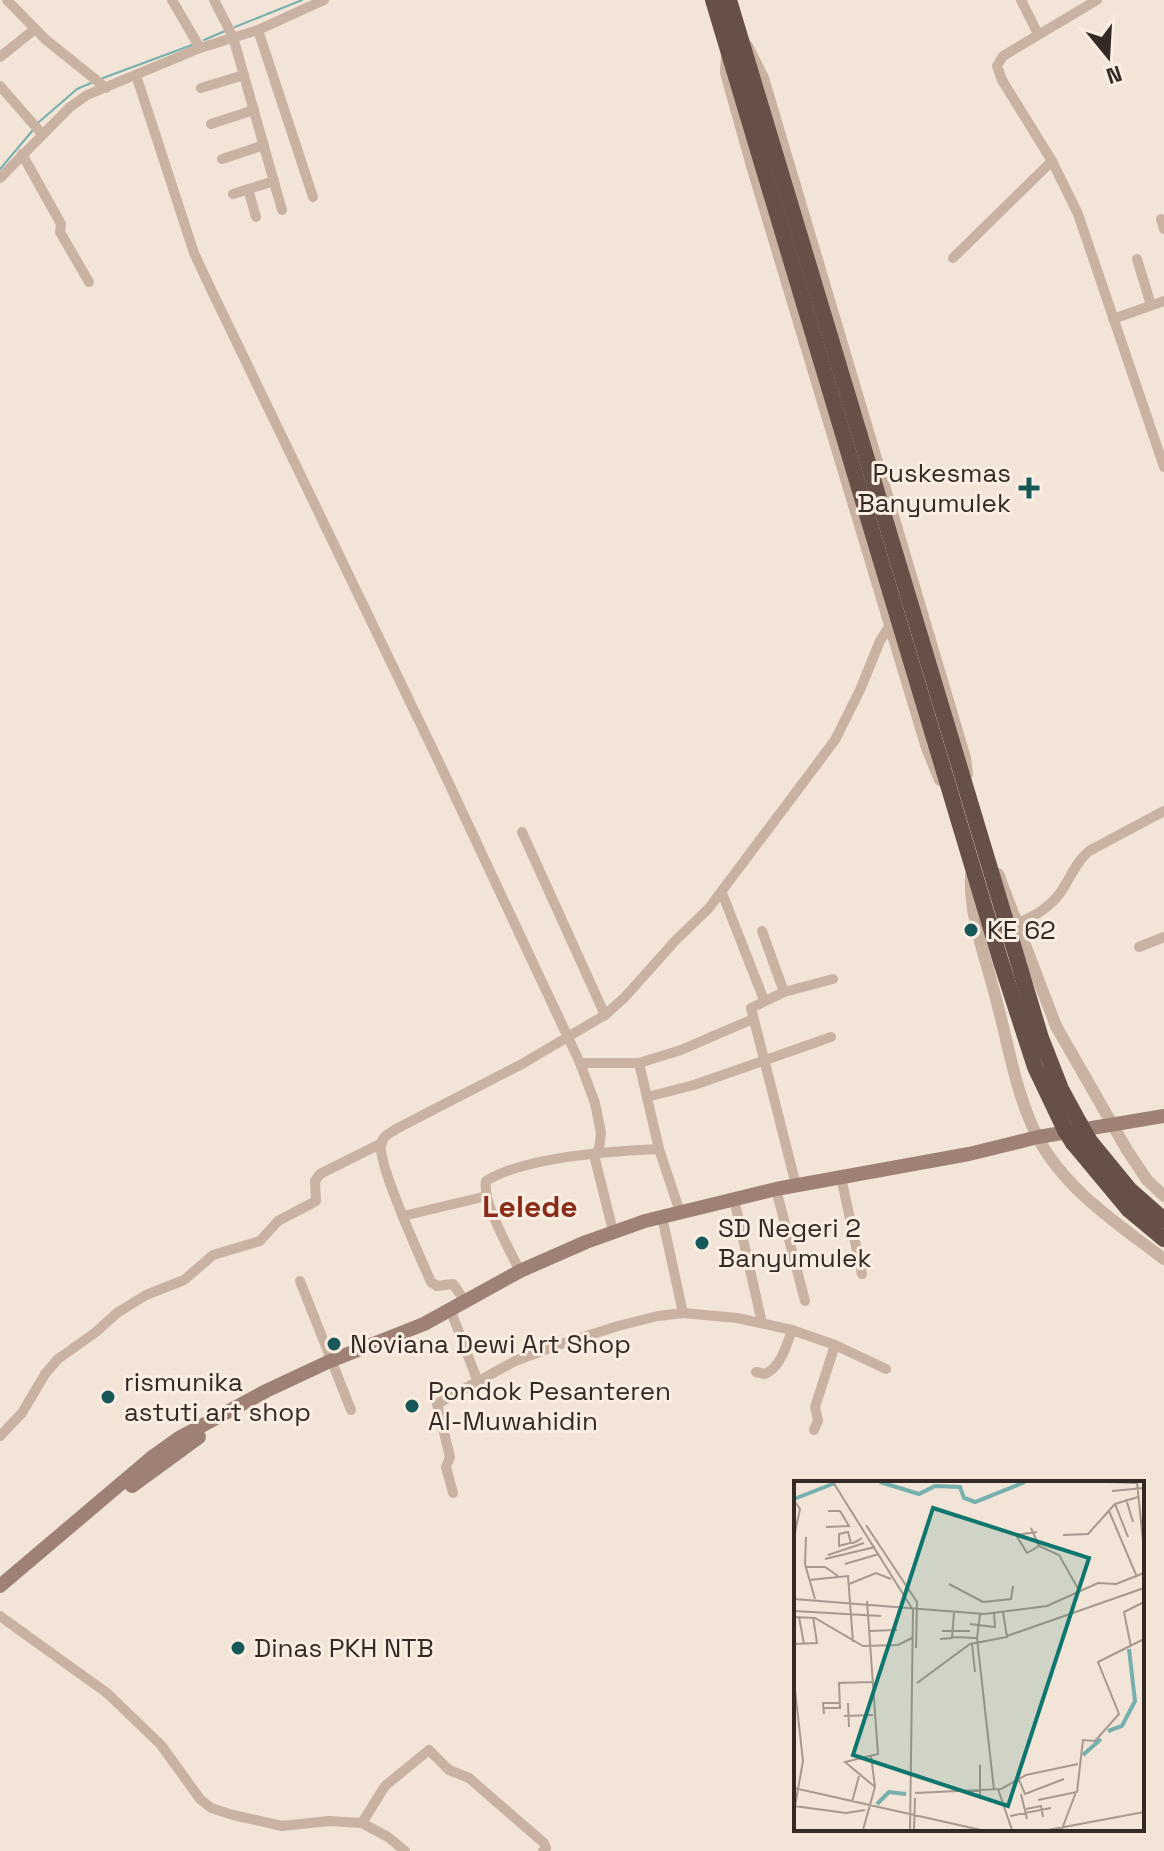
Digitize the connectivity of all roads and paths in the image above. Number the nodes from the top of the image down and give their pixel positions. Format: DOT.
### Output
graph roads {
  1 [pos="7,0"];
  2 [pos="172,0"];
  3 [pos="214,0"];
  4 [pos="324,0"];
  5 [pos="706,0"];
  6 [pos="713,0"];
  7 [pos="729,0"];
  8 [pos="736,0"];
  9 [pos="1021,0"];
  10 [pos="1097,0"];
  11 [pos="728,23"];
  12 [pos="35,29"];
  13 [pos="258,30"];
  14 [pos="1038,34"];
  15 [pos="233,37"];
  16 [pos="734,44"];
  17 [pos="200,48"];
  18 [pos="0,57"];
  19 [pos="136,75"];
  20 [pos="244,75"];
  21 [pos="0,86"];
  22 [pos="106,88"];
  23 [pos="201,88"];
  24 [pos="254,110"];
  25 [pos="211,124"];
  26 [pos="38,130"];
  27 [pos="264,145"];
  28 [pos="22,154"];
  29 [pos="222,159"];
  30 [pos="1052,161"];
  31 [pos="0,178"];
  32 [pos="274,181"];
  33 [pos="248,189"];
  34 [pos="233,194"];
  35 [pos="313,197"];
  36 [pos="282,210"];
  37 [pos="256,217"];
  38 [pos="953,258"];
  39 [pos="1137,259"];
  40 [pos="89,282"];
  41 [pos="1164,301"];
  42 [pos="1151,305"];
  43 [pos="1113,319"];
  44 [pos="1164,467"];
  45 [pos="890,625"];
  46 [pos="950,796"];
  47 [pos="1164,811"];
  48 [pos="522,832"];
  49 [pos="986,853"];
  50 [pos="972,864"];
  51 [pos="722,893"];
  52 [pos="1018,923"];
  53 [pos="762,931"];
  54 [pos="1164,937"];
  55 [pos="1139,947"];
  56 [pos="833,979"];
  57 [pos="784,992"];
  58 [pos="764,1000"];
  59 [pos="605,1015"];
  60 [pos="753,1019"];
  61 [pos="567,1036"];
  62 [pos="831,1037"];
  63 [pos="763,1059"];
  64 [pos="580,1063"];
  65 [pos="639,1063"];
  66 [pos="647,1097"];
  67 [pos="1164,1116"];
  68 [pos="1113,1126"];
  69 [pos="1077,1134"];
  70 [pos="1038,1137"];
  71 [pos="382,1143"];
  72 [pos="659,1149"];
  73 [pos="594,1155"];
  74 [pos="841,1177"];
  75 [pos="796,1185"];
  76 [pos="776,1189"];
  77 [pos="487,1196"];
  78 [pos="1164,1196"];
  79 [pos="734,1199"];
  80 [pos="680,1212"];
  81 [pos="403,1216"];
  82 [pos="662,1217"];
  83 [pos="1164,1220"];
  84 [pos="613,1231"];
  85 [pos="1164,1239"];
  86 [pos="1164,1259"];
  87 [pos="520,1271"];
  88 [pos="862,1274"];
  89 [pos="300,1281"];
  90 [pos="465,1301"];
  91 [pos="805,1301"];
  92 [pos="450,1309"];
  93 [pos="683,1313"];
  94 [pos="762,1323"];
  95 [pos="792,1330"];
  96 [pos="835,1345"];
  97 [pos="330,1361"];
  98 [pos="886,1369"];
  99 [pos="756,1372"];
  100 [pos="478,1382"];
  101 [pos="351,1410"];
  102 [pos="814,1430"];
  103 [pos="0,1436"];
  104 [pos="183,1442"];
  105 [pos="453,1493"];
  106 [pos="0,1586"];
  107 [pos="0,1597"];
  108 [pos="0,1616"];
  109 [pos="362,1823"];
  110 [pos="405,1851"];
  111 [pos="543,1851"];
  1 -- 12 [label="street"];
  2 -- 17 [label="street"];
  3 -- 15 [label="street"];
  4 -- 13 [label="street"];
  5 -- 11 [label="street"];
  6 -- 11 [label="highway"];
  7 -- 11 [label="highway"];
  8 -- 11 [label="street"];
  9 -- 14 [label="street"];
  10 -- 14 [label="street"];
  11 -- 16 [label="highway"];
  12 -- 18 [label="street"];
  12 -- 22 [label="street"];
  13 -- 15 [label="street"];
  13 -- 35 [label="street"];
  14 -- 30 [label="street"];
  15 -- 17 [label="street"];
  15 -- 20 [label="street"];
  16 -- 45 [label="street"];
  16 -- 46 [label="highway"];
  16 -- 49 [label="highway"];
  17 -- 19 [label="street"];
  19 -- 22 [label="street"];
  19 -- 61 [label="street"];
  20 -- 23 [label="street"];
  20 -- 24 [label="street"];
  21 -- 26 [label="street"];
  22 -- 26 [label="street"];
  24 -- 25 [label="street"];
  24 -- 27 [label="street"];
  26 -- 28 [label="street"];
  27 -- 29 [label="street"];
  27 -- 32 [label="street"];
  28 -- 31 [label="street"];
  28 -- 40 [label="street"];
  30 -- 38 [label="street"];
  30 -- 43 [label="street"];
  32 -- 33 [label="street"];
  32 -- 36 [label="street"];
  33 -- 34 [label="street"];
  33 -- 37 [label="street"];
  39 -- 42 [label="street"];
  41 -- 42 [label="street"];
  42 -- 43 [label="street"];
  43 -- 44 [label="street"];
  45 -- 46 [label="street"];
  45 -- 51 [label="street"];
  46 -- 50 [label="highway"];
  47 -- 52 [label="street"];
  48 -- 59 [label="street"];
  49 -- 52 [label="street"];
  49 -- 69 [label="highway"];
  50 -- 69 [label="highway"];
  50 -- 70 [label="street"];
  51 -- 58 [label="street"];
  51 -- 59 [label="street"];
  52 -- 68 [label="street"];
  53 -- 57 [label="street"];
  54 -- 55 [label="street"];
  56 -- 57 [label="street"];
  57 -- 58 [label="street"];
  58 -- 60 [label="street"];
  59 -- 61 [label="street"];
  60 -- 63 [label="street"];
  60 -- 65 [label="street"];
  61 -- 64 [label="street"];
  61 -- 71 [label="street"];
  62 -- 63 [label="street"];
  63 -- 66 [label="street"];
  63 -- 75 [label="street"];
  64 -- 65 [label="street"];
  64 -- 73 [label="street"];
  65 -- 66 [label="street"];
  66 -- 72 [label="street"];
  67 -- 68 [label="main road"];
  68 -- 70 [label="main road"];
  68 -- 78 [label="street"];
  69 -- 83 [label="highway"];
  69 -- 85 [label="highway"];
  70 -- 74 [label="main road"];
  70 -- 86 [label="street"];
  71 -- 81 [label="street"];
  71 -- 103 [label="street"];
  72 -- 73 [label="street"];
  72 -- 80 [label="street"];
  73 -- 77 [label="street"];
  73 -- 84 [label="street"];
  74 -- 75 [label="main road"];
  74 -- 88 [label="street"];
  75 -- 76 [label="main road"];
  76 -- 79 [label="main road"];
  76 -- 91 [label="street"];
  77 -- 81 [label="street"];
  77 -- 87 [label="street"];
  79 -- 80 [label="main road"];
  79 -- 94 [label="street"];
  80 -- 82 [label="main road"];
  81 -- 90 [label="street"];
  82 -- 84 [label="main road"];
  82 -- 93 [label="street"];
  84 -- 87 [label="main road"];
  87 -- 90 [label="main road"];
  89 -- 97 [label="street"];
  90 -- 92 [label="main road"];
  92 -- 97 [label="main road"];
  92 -- 100 [label="street"];
  93 -- 94 [label="street"];
  93 -- 100 [label="street"];
  94 -- 95 [label="street"];
  95 -- 96 [label="street"];
  95 -- 99 [label="street"];
  96 -- 98 [label="street"];
  96 -- 102 [label="street"];
  97 -- 101 [label="street"];
  97 -- 104 [label="main road"];
  100 -- 105 [label="street"];
  104 -- 106 [label="main road"];
  104 -- 107 [label="main road"];
  108 -- 109 [label="street"];
  109 -- 110 [label="street"];
  109 -- 111 [label="street"];
}
